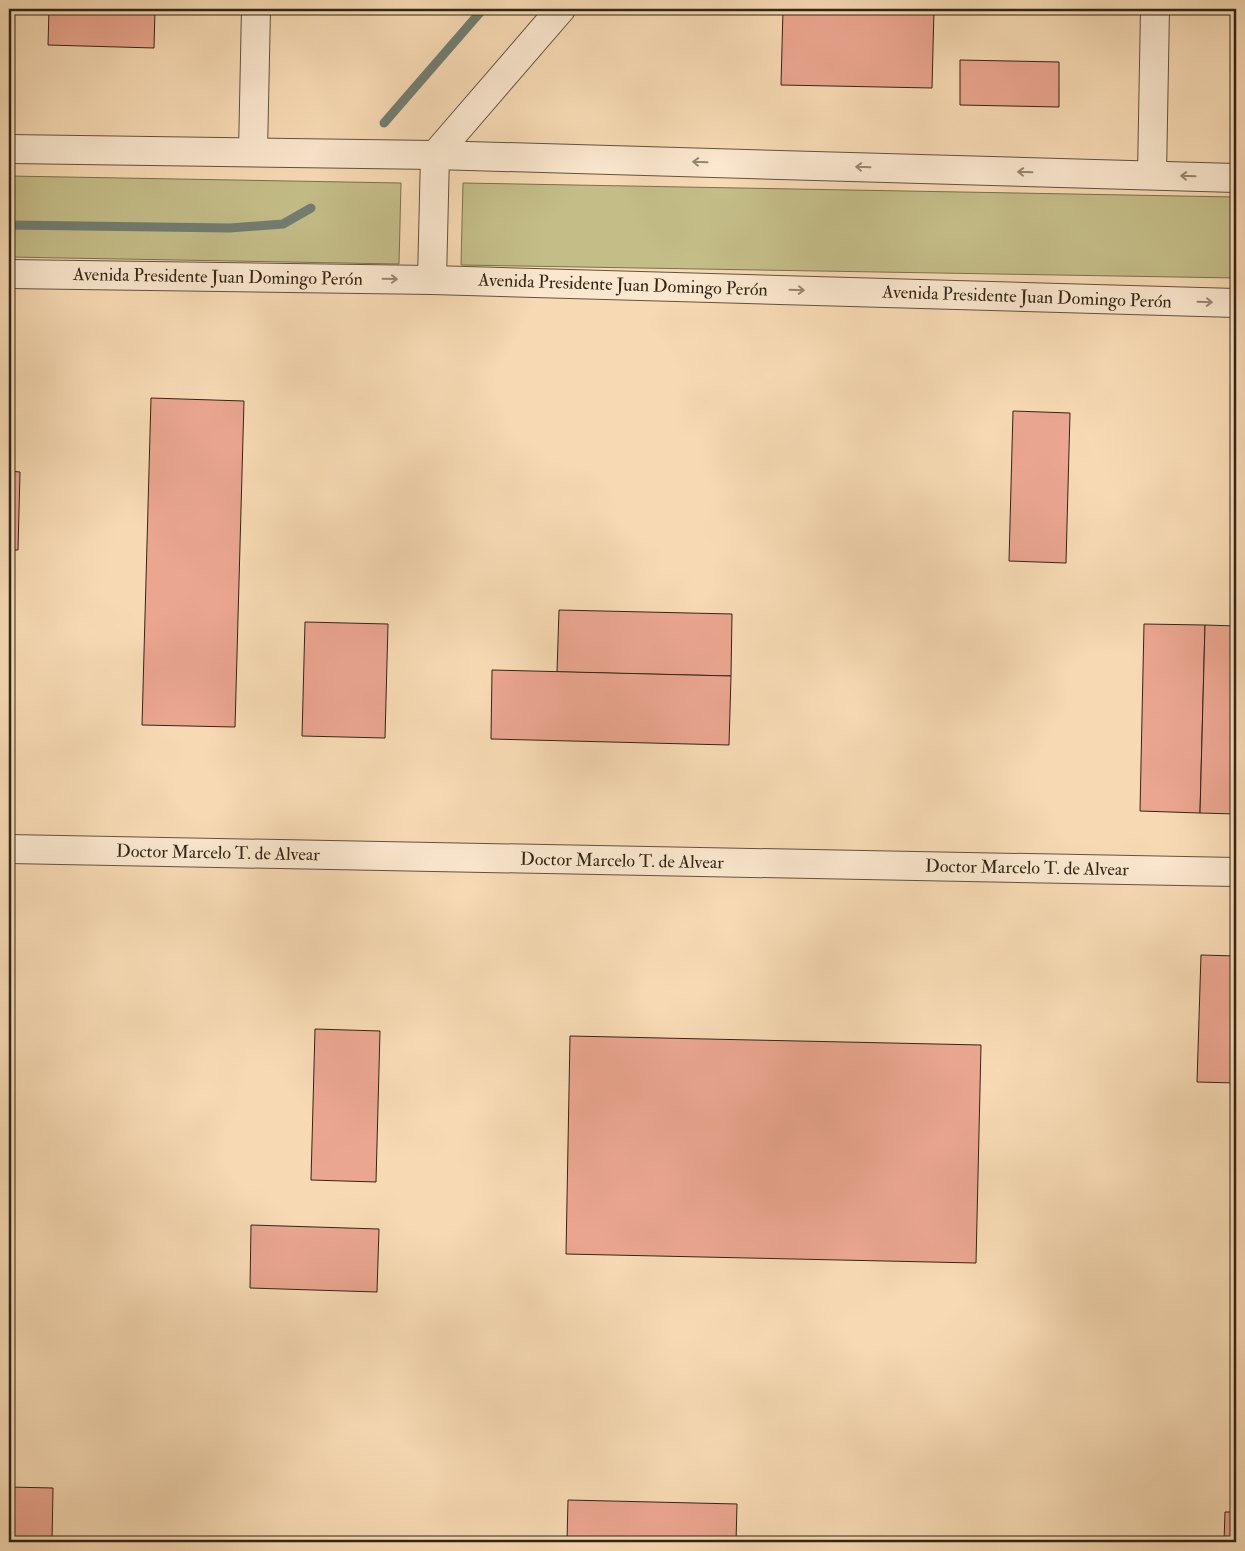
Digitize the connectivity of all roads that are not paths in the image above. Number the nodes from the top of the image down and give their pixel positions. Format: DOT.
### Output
graph roads {
  1 [pos="256,9"];
  2 [pos="561,9"];
  3 [pos="1155,9"];
  4 [pos="9,149"];
  5 [pos="253,152"];
  6 [pos="435,155"];
  7 [pos="1152,175"];
  8 [pos="1236,178"];
  9 [pos="9,274"];
  10 [pos="432,280"];
  11 [pos="1236,303"];
  12 [pos="9,849"];
  13 [pos="1236,872"];
  1 -- 5 [label="lane"];
  2 -- 6 [label="lane"];
  3 -- 7 [label="lane"];
  4 -- 5 [label="lane"];
  5 -- 6 [label="lane"];
  7 -- 6 [label="lane, one-way"];
  6 -- 10 [label="lane"];
  8 -- 7 [label="lane, one-way"];
  9 -- 10 [label="lane, Avenida Presidente Juan Domingo Perón, one-way"];
  10 -- 11 [label="lane, Avenida Presidente Juan Domingo Perón, one-way"];
  12 -- 13 [label="lane, Doctor Marcelo T. de Alvear"];
}
